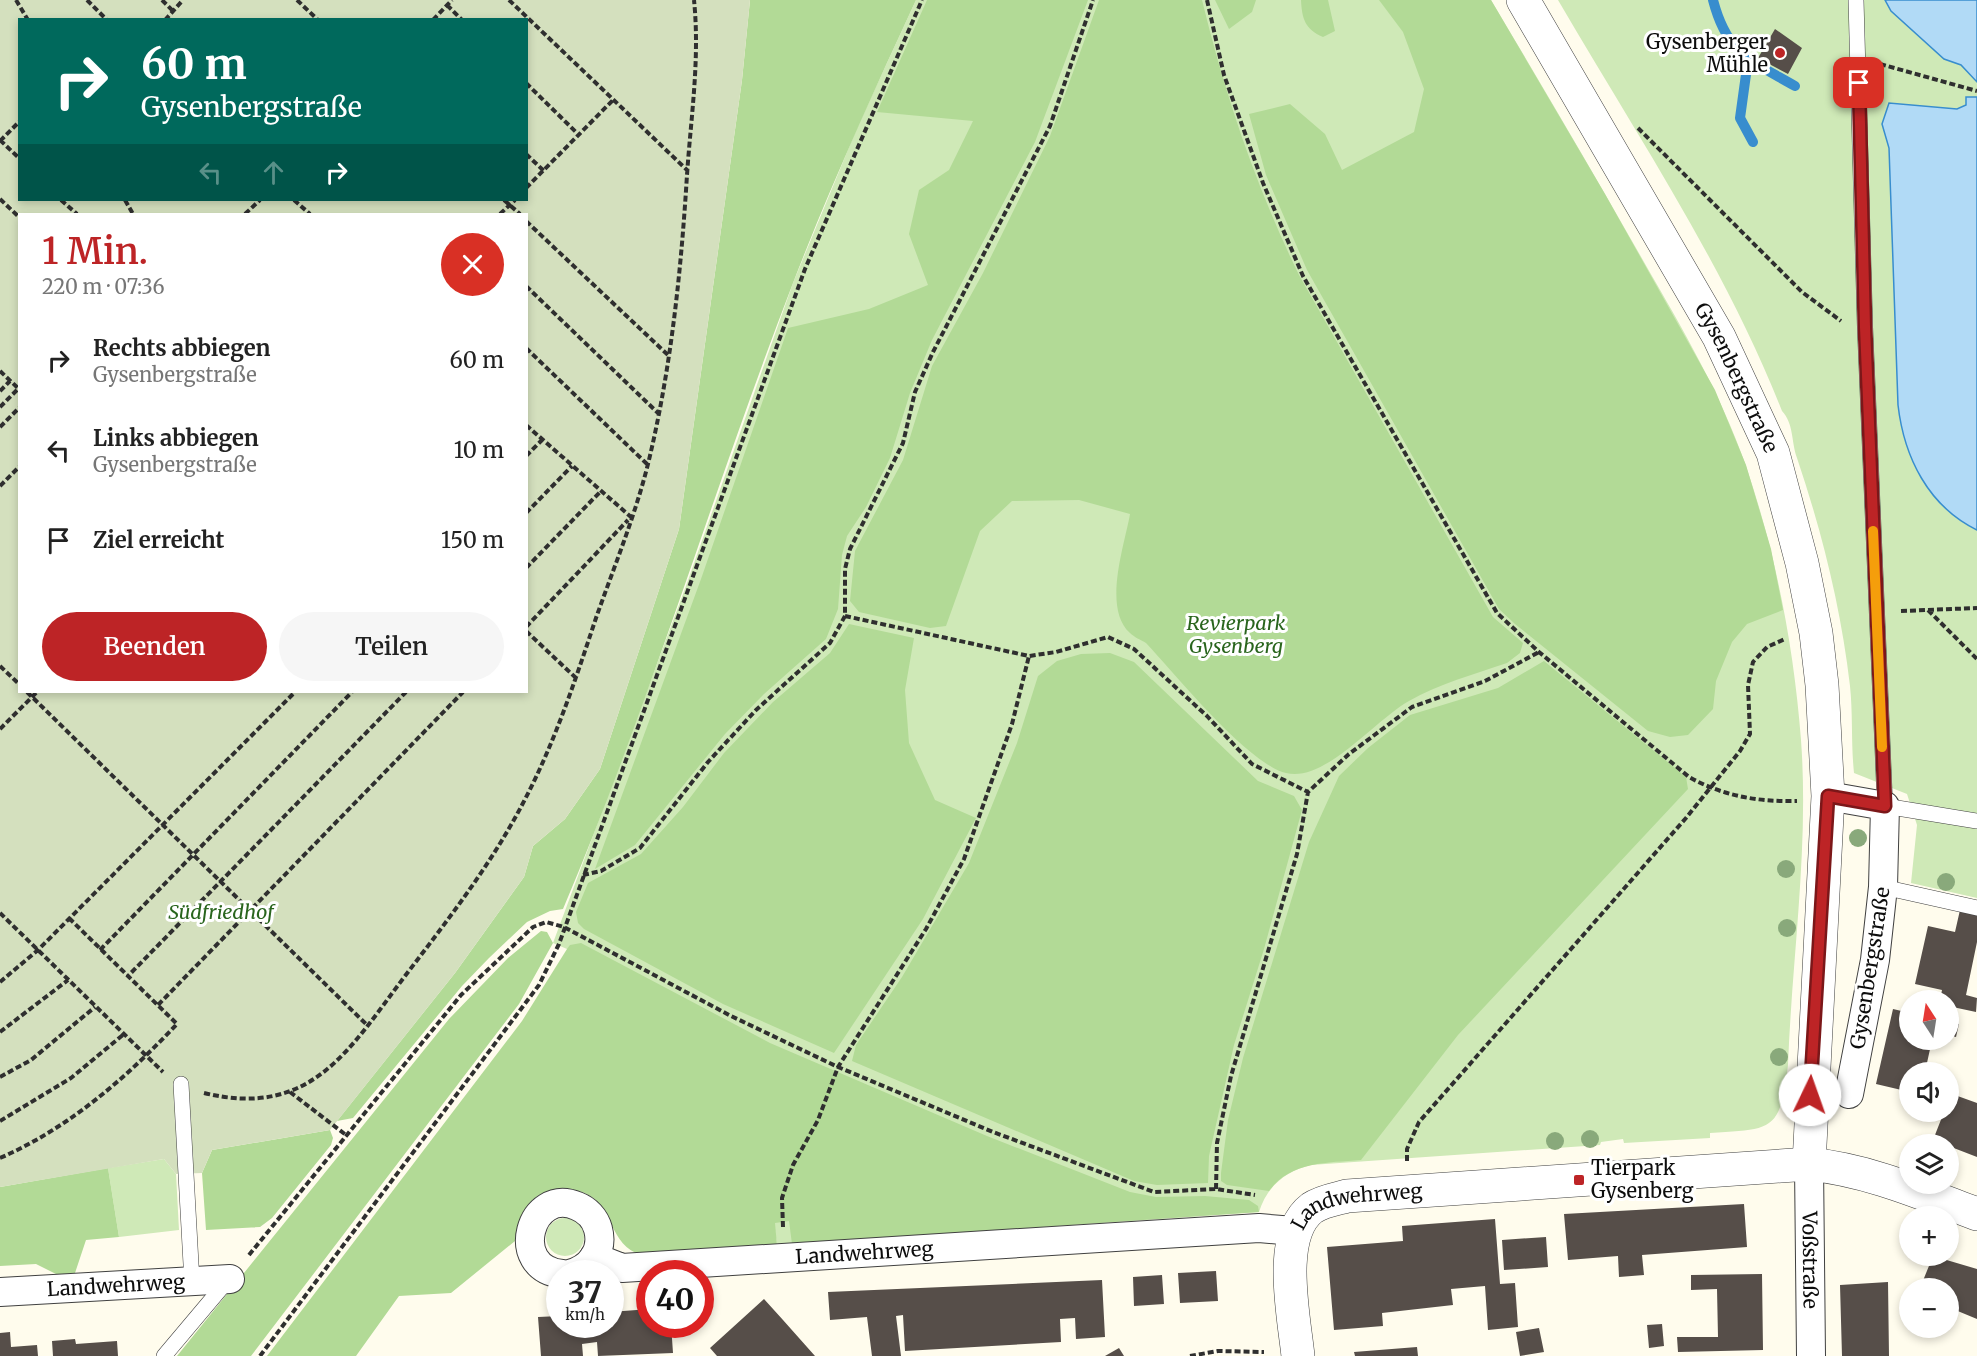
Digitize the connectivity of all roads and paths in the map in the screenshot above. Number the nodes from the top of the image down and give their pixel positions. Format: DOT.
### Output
graph roads {
  1 [pos="16,0"];
  2 [pos="87,0"];
  3 [pos="162,0"];
  4 [pos="183,0"];
  5 [pos="297,0"];
  6 [pos="452,0"];
  7 [pos="509,0"];
  8 [pos="694,0"];
  9 [pos="922,0"];
  10 [pos="1093,0"];
  11 [pos="1207,0"];
  12 [pos="1523,0"];
  13 [pos="1856,0"];
  14 [pos="447,5"];
  15 [pos="173,11"];
  16 [pos="27,18"];
  17 [pos="105,18"];
  18 [pos="167,18"];
  19 [pos="316,18"];
  20 [pos="435,18"];
  21 [pos="460,18"];
  22 [pos="1858,61"];
  23 [pos="528,85"];
  24 [pos="1977,91"];
  25 [pos="614,99"];
  26 [pos="18,123"];
  27 [pos="1634,123"];
  28 [pos="579,135"];
  29 [pos="0,141"];
  30 [pos="528,156"];
  31 [pos="18,157"];
  32 [pos="544,171"];
  33 [pos="687,171"];
  34 [pos="528,186"];
  35 [pos="0,199"];
  36 [pos="62,201"];
  37 [pos="259,201"];
  38 [pos="295,201"];
  39 [pos="505,201"];
  40 [pos="514,201"];
  41 [pos="510,205"];
  42 [pos="76,213"];
  43 [pos="246,213"];
  44 [pos="309,213"];
  45 [pos="501,213"];
  46 [pos="519,213"];
  47 [pos="18,216"];
  48 [pos="528,223"];
  49 [pos="528,288"];
  50 [pos="1865,327"];
  51 [pos="528,350"];
  52 [pos="669,356"];
  53 [pos="0,372"];
  54 [pos="10,381"];
  55 [pos="18,388"];
  56 [pos="18,390"];
  57 [pos="0,391"];
  58 [pos="0,408"];
  59 [pos="18,409"];
  60 [pos="658,414"];
  61 [pos="0,427"];
  62 [pos="528,427"];
  63 [pos="542,441"];
  64 [pos="528,454"];
  65 [pos="648,465"];
  66 [pos="572,466"];
  67 [pos="18,468"];
  68 [pos="0,486"];
  69 [pos="600,492"];
  70 [pos="528,511"];
  71 [pos="630,518"];
  72 [pos="528,566"];
  73 [pos="1977,608"];
  74 [pos="1927,610"];
  75 [pos="1876,612"];
  76 [pos="845,616"];
  77 [pos="528,627"];
  78 [pos="528,631"];
  79 [pos="1816,633"];
  80 [pos="1539,652"];
  81 [pos="1029,656"];
  82 [pos="1977,659"];
  83 [pos="0,666"];
  84 [pos="576,678"];
  85 [pos="18,683"];
  86 [pos="28,693"];
  87 [pos="36,693"];
  88 [pos="294,693"];
  89 [pos="351,693"];
  90 [pos="405,693"];
  91 [pos="463,693"];
  92 [pos="32,696"];
  93 [pos="0,729"];
  94 [pos="1709,788"];
  95 [pos="1308,792"];
  96 [pos="1828,796"];
  97 [pos="1885,806"];
  98 [pos="1977,821"];
  99 [pos="162,825"];
  100 [pos="193,855"];
  101 [pos="583,875"];
  102 [pos="220,882"];
  103 [pos="1883,887"];
  104 [pos="1977,908"];
  105 [pos="250,911"];
  106 [pos="0,912"];
  107 [pos="69,918"];
  108 [pos="564,927"];
  109 [pos="100,950"];
  110 [pos="38,951"];
  111 [pos="128,976"];
  112 [pos="68,980"];
  113 [pos="0,982"];
  114 [pos="158,1005"];
  115 [pos="95,1007"];
  116 [pos="367,1025"];
  117 [pos="0,1032"];
  118 [pos="124,1034"];
  119 [pos="146,1057"];
  120 [pos="838,1066"];
  121 [pos="0,1077"];
  122 [pos="181,1084"];
  123 [pos="290,1092"];
  124 [pos="1849,1094"];
  125 [pos="0,1121"];
  126 [pos="346,1135"];
  127 [pos="0,1158"];
  128 [pos="1809,1164"];
  129 [pos="1216,1189"];
  130 [pos="1408,1191"];
  131 [pos="1977,1214"];
  132 [pos="1299,1223"];
  133 [pos="594,1257"];
  134 [pos="783,1257"];
  135 [pos="592,1260"];
  136 [pos="546,1269"];
  137 [pos="230,1279"];
  138 [pos="192,1282"];
  139 [pos="0,1292"];
  140 [pos="1297,1353"];
  141 [pos="164,1356"];
  142 [pos="260,1356"];
  143 [pos="1190,1356"];
  144 [pos="1811,1356"];
  1 -- 16 [label="path"];
  2 -- 17 [label="path"];
  3 -- 15 [label="path"];
  4 -- 15 [label="path"];
  5 -- 19 [label="path"];
  6 -- 14 [label="path"];
  7 -- 25 [label="path"];
  8 -- 33 [label="path"];
  9 -- 101 [label="path"];
  10 -- 76 [label="path"];
  11 -- 80 [label="path"];
  12 -- 79 [label="street, Gysenbergstraße"];
  13 -- 22 [label="lane, Gysenbergstraße"];
  14 -- 20 [label="path"];
  14 -- 21 [label="path"];
  15 -- 18 [label="path"];
  22 -- 24 [label="path"];
  22 -- 50 [label="lane, Gysenbergstraße"];
  23 -- 28 [label="path"];
  25 -- 28 [label="path"];
  25 -- 33 [label="path"];
  26 -- 29 [label="path"];
  27 -- 50 [label="path"];
  28 -- 32 [label="path"];
  29 -- 31 [label="path"];
  30 -- 32 [label="path"];
  32 -- 34 [label="path"];
  33 -- 52 [label="path"];
  35 -- 47 [label="path"];
  36 -- 42 [label="path"];
  37 -- 43 [label="path"];
  38 -- 44 [label="path"];
  39 -- 41 [label="path"];
  40 -- 41 [label="path"];
  41 -- 45 [label="path"];
  41 -- 46 [label="path"];
  48 -- 52 [label="path"];
  49 -- 60 [label="path"];
  50 -- 75 [label="lane, Gysenbergstraße"];
  51 -- 65 [label="path"];
  52 -- 60 [label="path"];
  53 -- 54 [label="path"];
  54 -- 55 [label="path"];
  54 -- 57 [label="path"];
  56 -- 58 [label="path"];
  59 -- 61 [label="path"];
  60 -- 65 [label="path"];
  62 -- 63 [label="path"];
  63 -- 64 [label="path"];
  63 -- 66 [label="path"];
  65 -- 71 [label="path"];
  66 -- 69 [label="path"];
  66 -- 70 [label="path"];
  67 -- 68 [label="path"];
  69 -- 71 [label="path"];
  69 -- 72 [label="path"];
  71 -- 77 [label="path"];
  71 -- 84 [label="path"];
  73 -- 74 [label="path"];
  74 -- 75 [label="path"];
  74 -- 82 [label="path"];
  75 -- 97 [label="lane, Gysenbergstraße"];
  76 -- 81 [label="path"];
  76 -- 101 [label="path"];
  78 -- 84 [label="path"];
  79 -- 94 [label="path"];
  79 -- 96 [label="street, Gysenbergstraße"];
  80 -- 94 [label="path"];
  80 -- 95 [label="path"];
  81 -- 95 [label="path"];
  81 -- 120 [label="path"];
  83 -- 85 [label="path"];
  84 -- 116 [label="path"];
  86 -- 92 [label="path"];
  87 -- 92 [label="path"];
  88 -- 99 [label="path"];
  89 -- 100 [label="path"];
  90 -- 102 [label="path"];
  91 -- 105 [label="path"];
  92 -- 93 [label="path"];
  92 -- 99 [label="path"];
  94 -- 96 [label="path"];
  94 -- 130 [label="path"];
  95 -- 129 [label="path"];
  96 -- 97 [label="street"];
  96 -- 128 [label="street, Gysenbergstraße"];
  97 -- 98 [label="lane"];
  97 -- 103 [label="street, Gysenbergstraße"];
  99 -- 100 [label="path"];
  99 -- 107 [label="path"];
  100 -- 102 [label="path"];
  100 -- 109 [label="path"];
  101 -- 108 [label="path"];
  102 -- 105 [label="path"];
  102 -- 111 [label="path"];
  103 -- 104 [label="lane"];
  103 -- 124 [label="street, Gysenbergstraße"];
  105 -- 114 [label="path"];
  105 -- 116 [label="path"];
  106 -- 110 [label="path"];
  107 -- 109 [label="path"];
  107 -- 110 [label="path"];
  108 -- 120 [label="path"];
  108 -- 126 [label="path"];
  108 -- 142 [label="path"];
  109 -- 111 [label="path"];
  110 -- 112 [label="path"];
  110 -- 113 [label="path"];
  111 -- 114 [label="path"];
  112 -- 115 [label="path"];
  112 -- 117 [label="path"];
  114 -- 119 [label="path"];
  115 -- 118 [label="path"];
  115 -- 121 [label="path"];
  116 -- 123 [label="path"];
  118 -- 119 [label="path"];
  118 -- 125 [label="path"];
  119 -- 122 [label="path"];
  119 -- 127 [label="path"];
  120 -- 129 [label="path"];
  120 -- 134 [label="path"];
  122 -- 123 [label="path"];
  122 -- 138 [label="lane"];
  123 -- 126 [label="path"];
  126 -- 137 [label="path"];
  128 -- 130 [label="street, Landwehrweg"];
  128 -- 131 [label="street, Landwehrweg"];
  128 -- 144 [label="street, Voßstraße"];
  129 -- 132 [label="path"];
  130 -- 132 [label="street, Landwehrweg"];
  132 -- 134 [label="street, Landwehrweg"];
  132 -- 140 [label="street"];
  133 -- 134 [label="street, Landwehrweg"];
  133 -- 135 [label="street"];
  133 -- 136 [label="street"];
  137 -- 138 [label="street, Landwehrweg"];
  137 -- 141 [label="lane"];
  138 -- 139 [label="street, Landwehrweg"];
  140 -- 143 [label="path"];
}
